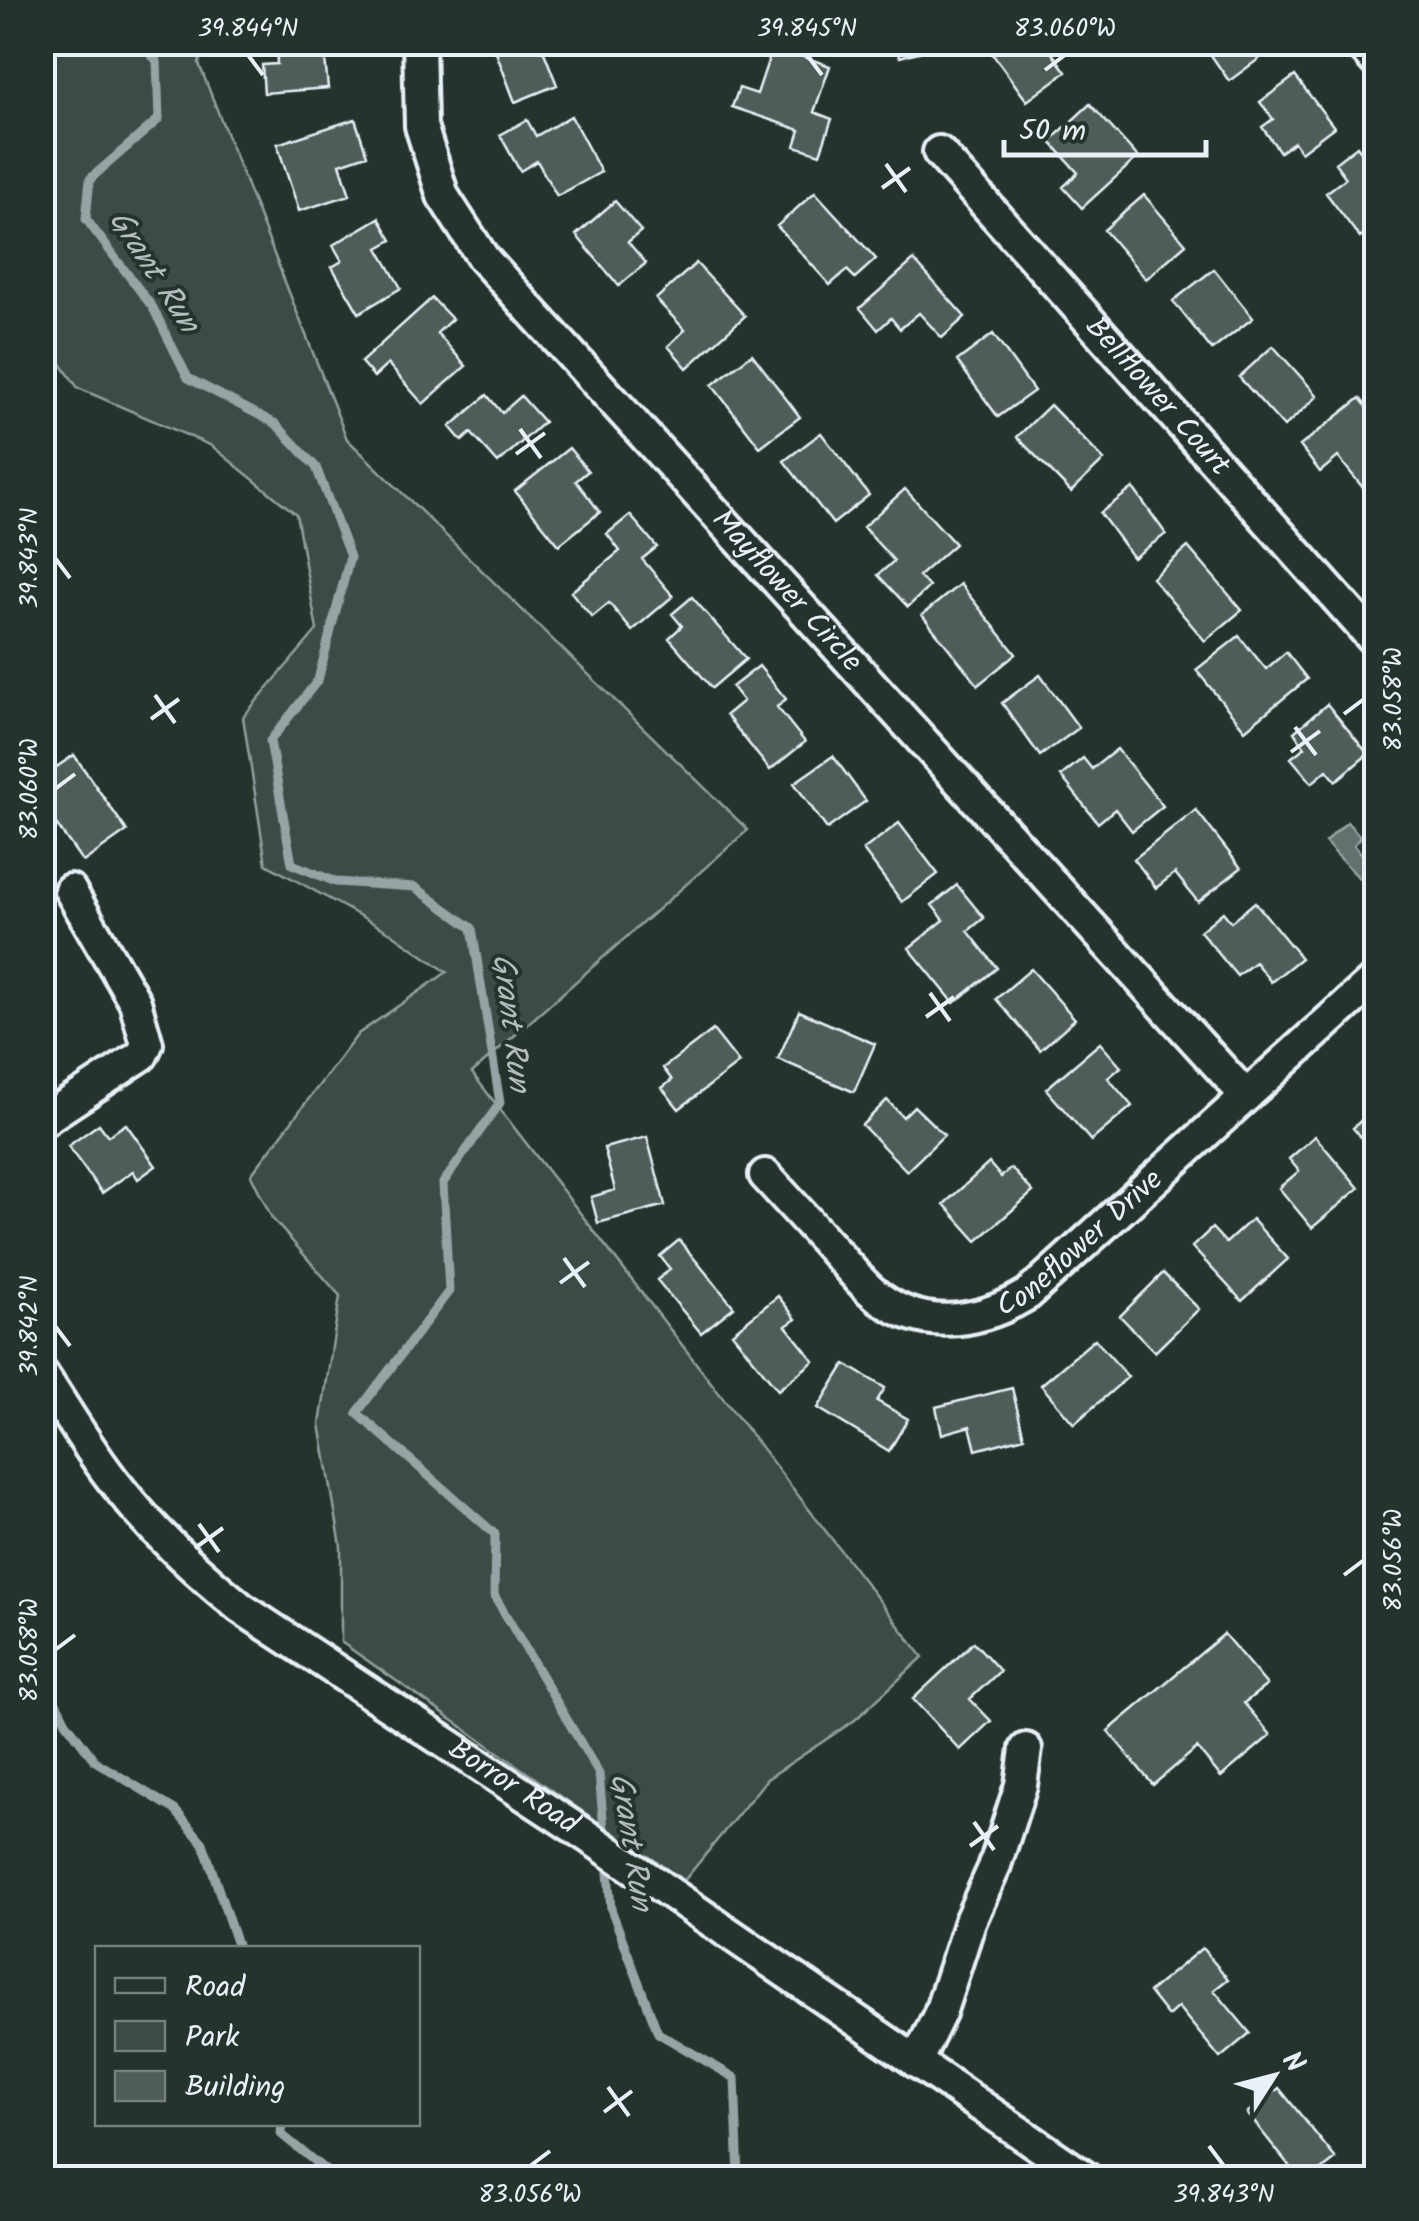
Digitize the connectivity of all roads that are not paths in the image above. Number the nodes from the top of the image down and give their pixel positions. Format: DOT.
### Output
graph roads {
  1 [pos="419,42"];
  2 [pos="1359,42"];
  3 [pos="1376,61"];
  4 [pos="939,152"];
  5 [pos="1376,642"];
  6 [pos="70,890"];
  7 [pos="1376,978"];
  8 [pos="1246,1096"];
  9 [pos="42,1121"];
  10 [pos="765,1175"];
  11 [pos="42,1374"];
  12 [pos="1026,1750"];
  13 [pos="916,2062"];
  14 [pos="1086,2178"];
  1 -- 8 [label="street, Mayflower Circle"];
  2 -- 3 [label="street"];
  4 -- 5 [label="street, Bellflower Court"];
  6 -- 9 [label="street"];
  7 -- 8 [label="street, Coneflower Drive"];
  8 -- 10 [label="street, Coneflower Drive"];
  11 -- 13 [label="street, Borror Road"];
  12 -- 13 [label="street"];
  13 -- 14 [label="street, Borror Road"];
}
